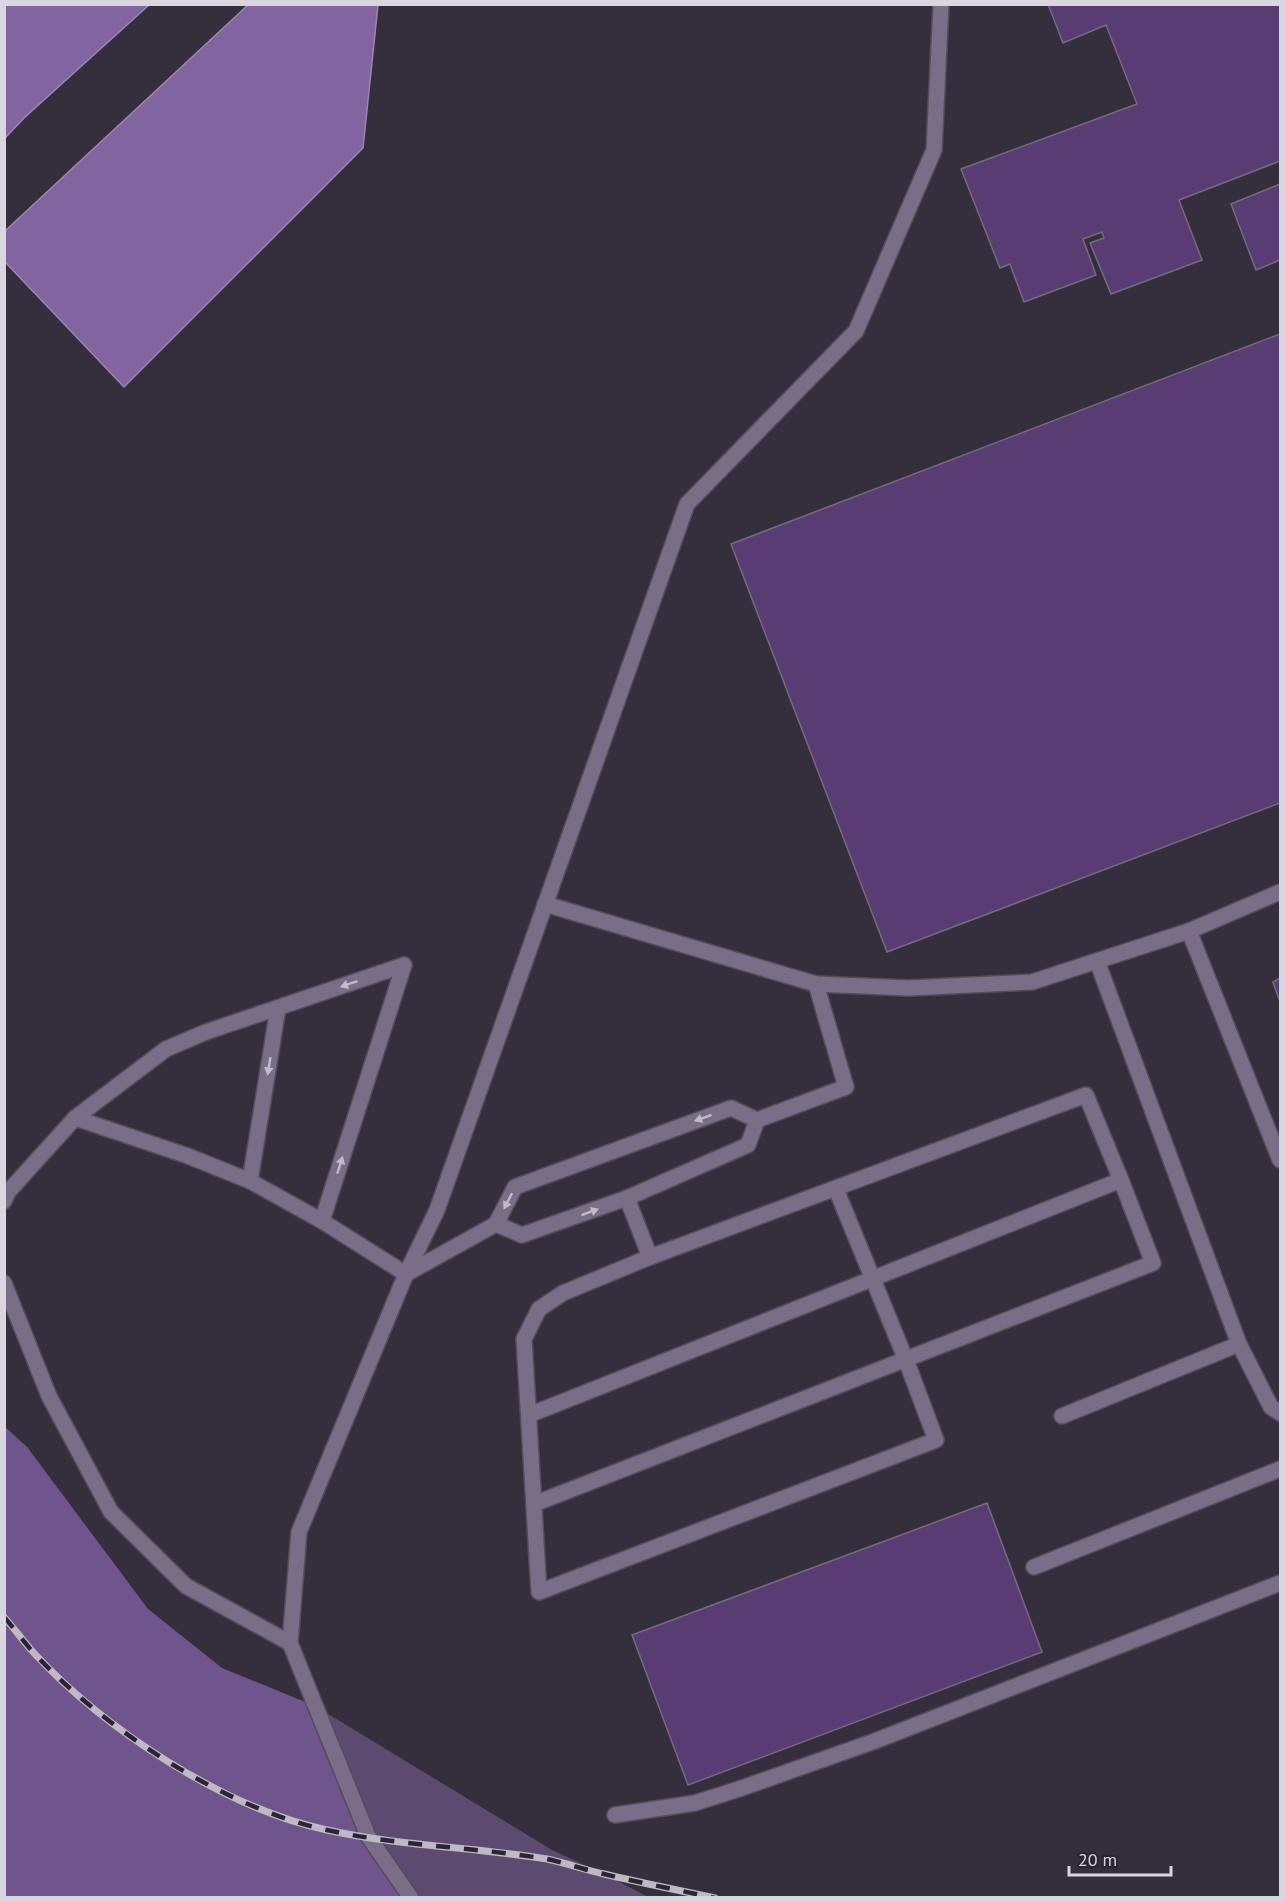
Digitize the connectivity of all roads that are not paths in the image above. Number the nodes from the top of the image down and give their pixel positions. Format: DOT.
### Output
graph roads {
  1 [pos="941,4"];
  2 [pos="1281,892"];
  3 [pos="545,904"];
  4 [pos="1189,931"];
  5 [pos="1097,961"];
  6 [pos="816,984"];
  7 [pos="278,1008"];
  8 [pos="75,1118"];
  9 [pos="757,1120"];
  10 [pos="1281,1160"];
  11 [pos="1121,1180"];
  12 [pos="250,1181"];
  13 [pos="836,1189"];
  14 [pos="627,1198"];
  15 [pos="4,1201"];
  16 [pos="322,1221"];
  17 [pos="496,1224"];
  18 [pos="650,1257"];
  19 [pos="406,1274"];
  20 [pos="874,1280"];
  21 [pos="4,1283"];
  22 [pos="1239,1344"];
  23 [pos="906,1360"];
  24 [pos="1281,1413"];
  25 [pos="529,1415"];
  26 [pos="1062,1416"];
  27 [pos="1281,1469"];
  28 [pos="534,1504"];
  29 [pos="1034,1568"];
  30 [pos="1281,1583"];
  31 [pos="290,1643"];
  32 [pos="615,1815"];
  33 [pos="411,1898"];
  1 -- 3 [label="lane"];
  2 -- 4 [label="lane"];
  3 -- 6 [label="lane"];
  3 -- 19 [label="lane"];
  4 -- 5 [label="lane"];
  4 -- 10 [label="lane"];
  5 -- 6 [label="lane"];
  5 -- 22 [label="lane"];
  6 -- 9 [label="lane"];
  7 -- 8 [label="lane"];
  7 -- 12 [label="lane, one-way"];
  16 -- 7 [label="lane, one-way"];
  8 -- 12 [label="lane"];
  8 -- 15 [label="lane"];
  9 -- 14 [label="lane"];
  9 -- 17 [label="lane, one-way"];
  11 -- 13 [label="lane"];
  11 -- 20 [label="lane"];
  11 -- 23 [label="lane"];
  12 -- 16 [label="lane"];
  13 -- 18 [label="lane"];
  13 -- 20 [label="lane"];
  17 -- 14 [label="lane, one-way"];
  14 -- 18 [label="lane"];
  16 -- 19 [label="lane"];
  17 -- 19 [label="lane"];
  18 -- 25 [label="lane"];
  19 -- 31 [label="lane"];
  20 -- 23 [label="lane"];
  20 -- 25 [label="lane"];
  21 -- 31 [label="lane"];
  22 -- 24 [label="lane"];
  22 -- 26 [label="lane"];
  23 -- 28 [label="lane"];
  23 -- 28 [label="lane"];
  25 -- 28 [label="lane"];
  27 -- 29 [label="lane"];
  30 -- 32 [label="lane"];
  31 -- 33 [label="lane"];
}
